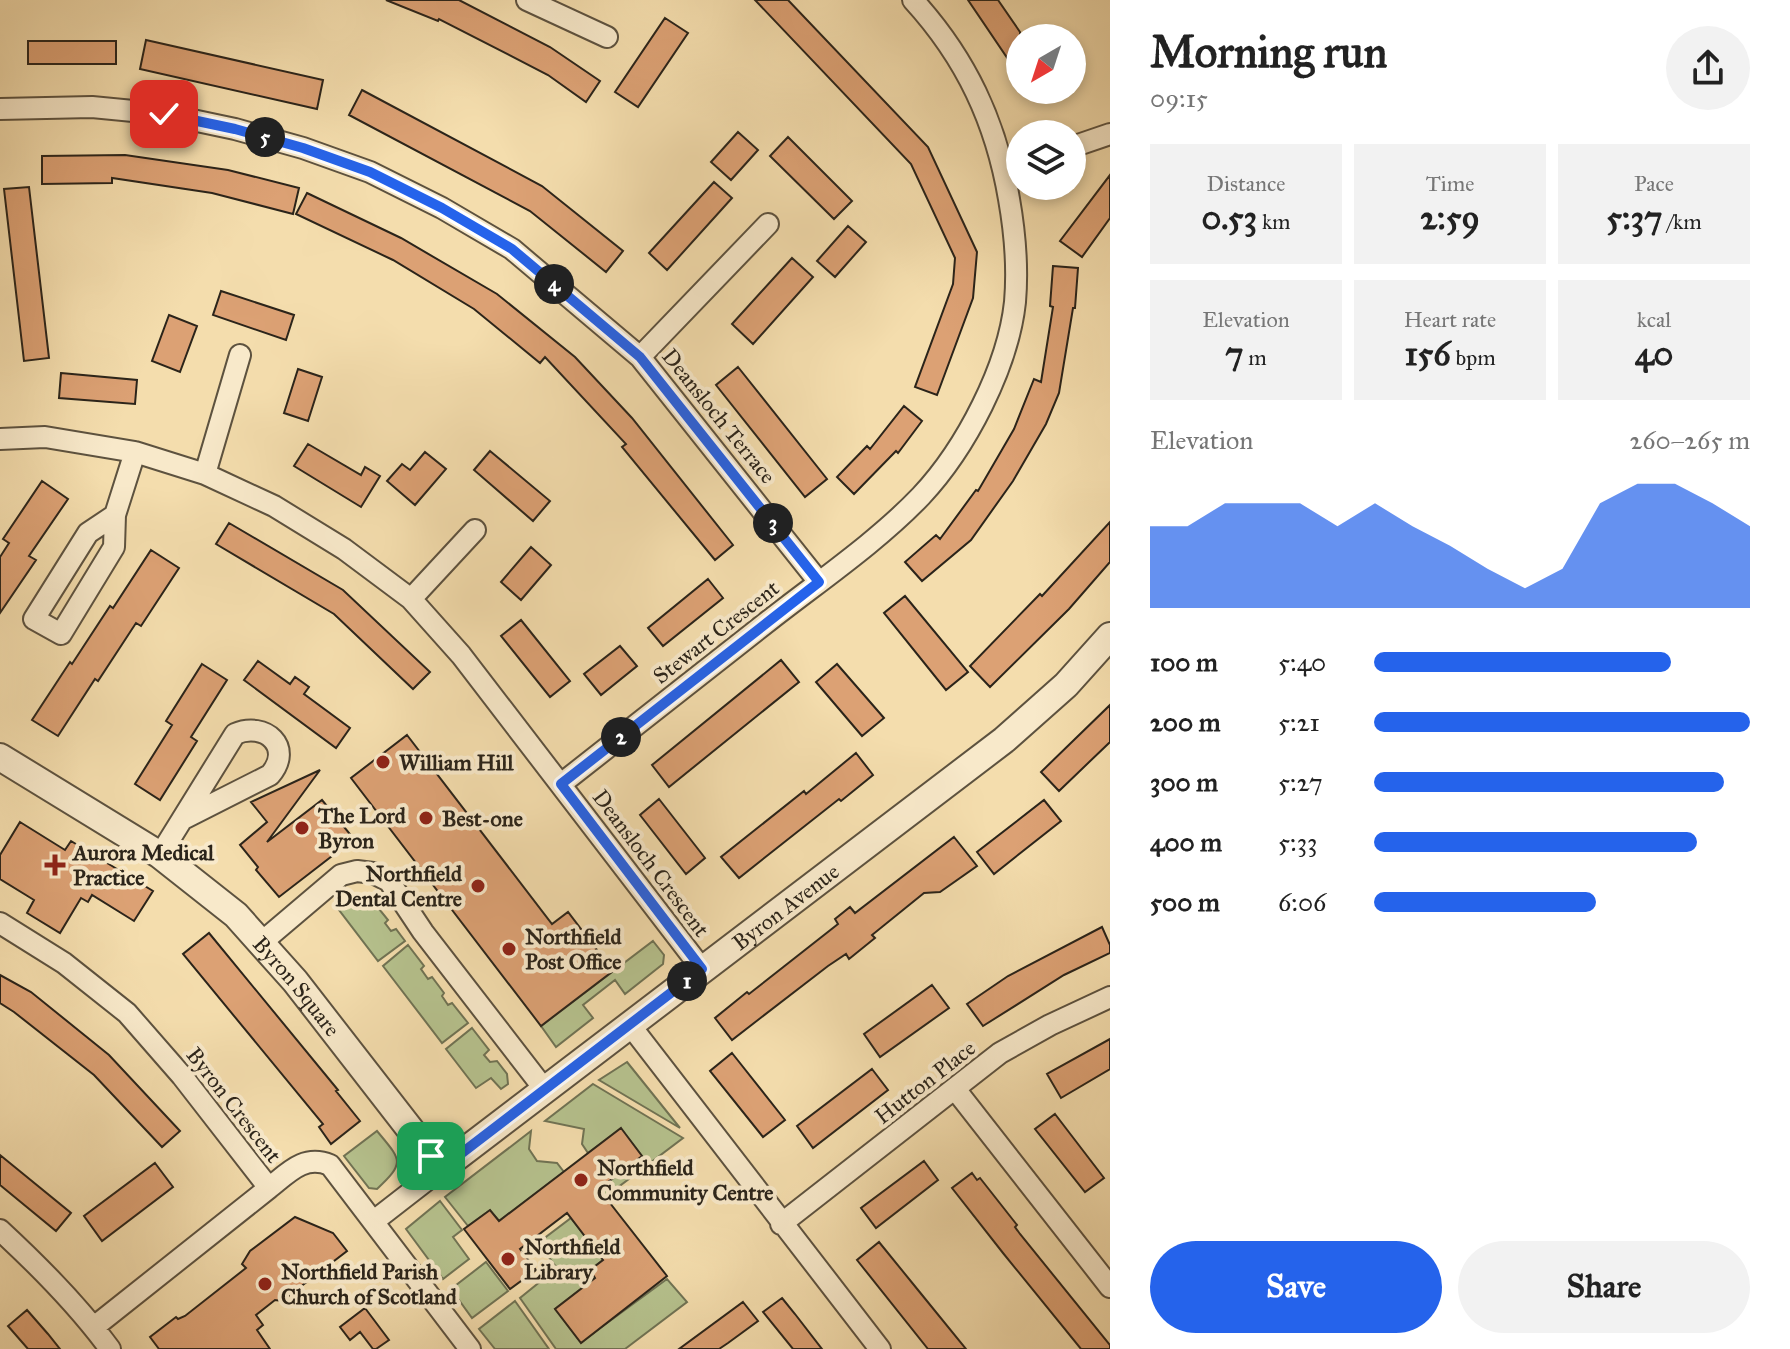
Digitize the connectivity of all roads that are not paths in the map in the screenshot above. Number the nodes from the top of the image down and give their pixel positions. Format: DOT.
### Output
graph roads {
  1 [pos="527,0"];
  2 [pos="913,0"];
  3 [pos="607,37"];
  4 [pos="0,109"];
  5 [pos="1110,134"];
  6 [pos="1086,142"];
  7 [pos="1006,151"];
  8 [pos="1014,200"];
  9 [pos="768,224"];
  10 [pos="240,355"];
  11 [pos="640,357"];
  12 [pos="0,439"];
  13 [pos="135,452"];
  14 [pos="205,474"];
  15 [pos="115,515"];
  16 [pos="475,530"];
  17 [pos="819,582"];
  18 [pos="411,599"];
  19 [pos="1110,636"];
  20 [pos="0,757"];
  21 [pos="561,784"];
  22 [pos="183,819"];
  23 [pos="160,855"];
  24 [pos="0,923"];
  25 [pos="262,942"];
  26 [pos="702,969"];
  27 [pos="1110,997"];
  28 [pos="630,1025"];
  29 [pos="955,1089"];
  30 [pos="545,1090"];
  31 [pos="441,1169"];
  32 [pos="269,1188"];
  33 [pos="374,1221"];
  34 [pos="781,1224"];
  35 [pos="0,1230"];
  36 [pos="1110,1287"];
  37 [pos="94,1327"];
  38 [pos="110,1349"];
  39 [pos="470,1349"];
  40 [pos="880,1349"];
  1 -- 3 [label="street"];
  2 -- 7 [label="street, Stewart Crescent"];
  4 -- 11 [label="street, Deansloch Terrace"];
  5 -- 6 [label="street"];
  8 -- 17 [label="street, Stewart Crescent"];
  9 -- 11 [label="street, Deansloch Terrace"];
  10 -- 14 [label="street"];
  11 -- 17 [label="street, Deansloch Terrace"];
  12 -- 13 [label="street, Deansloch Crescent"];
  13 -- 14 [label="street, Deansloch Crescent"];
  13 -- 15 [label="street"];
  14 -- 18 [label="street, Deansloch Crescent"];
  15 -- 15 [label="street"];
  16 -- 18 [label="street"];
  17 -- 21 [label="street, Stewart Crescent"];
  18 -- 21 [label="street, Deansloch Crescent"];
  19 -- 26 [label="street, Byron Avenue"];
  20 -- 23 [label="street"];
  21 -- 26 [label="street, Deansloch Crescent"];
  22 -- 22 [label="street"];
  22 -- 23 [label="street"];
  23 -- 25 [label="street"];
  24 -- 32 [label="street, Byron Crescent"];
  25 -- 30 [label="street, Byron Square"];
  25 -- 31 [label="street, Byron Square"];
  26 -- 28 [label="street, Byron Avenue"];
  27 -- 29 [label="street, Hutton Place"];
  28 -- 30 [label="street, Byron Avenue"];
  28 -- 34 [label="street"];
  29 -- 34 [label="street, Hutton Place"];
  29 -- 36 [label="street"];
  30 -- 31 [label="street, Byron Avenue"];
  31 -- 33 [label="street, Byron Avenue"];
  32 -- 33 [label="street, Byron Crescent"];
  32 -- 37 [label="street"];
  33 -- 39 [label="street, Byron Crescent"];
  34 -- 40 [label="street"];
  35 -- 37 [label="street"];
  37 -- 38 [label="street"];
}
